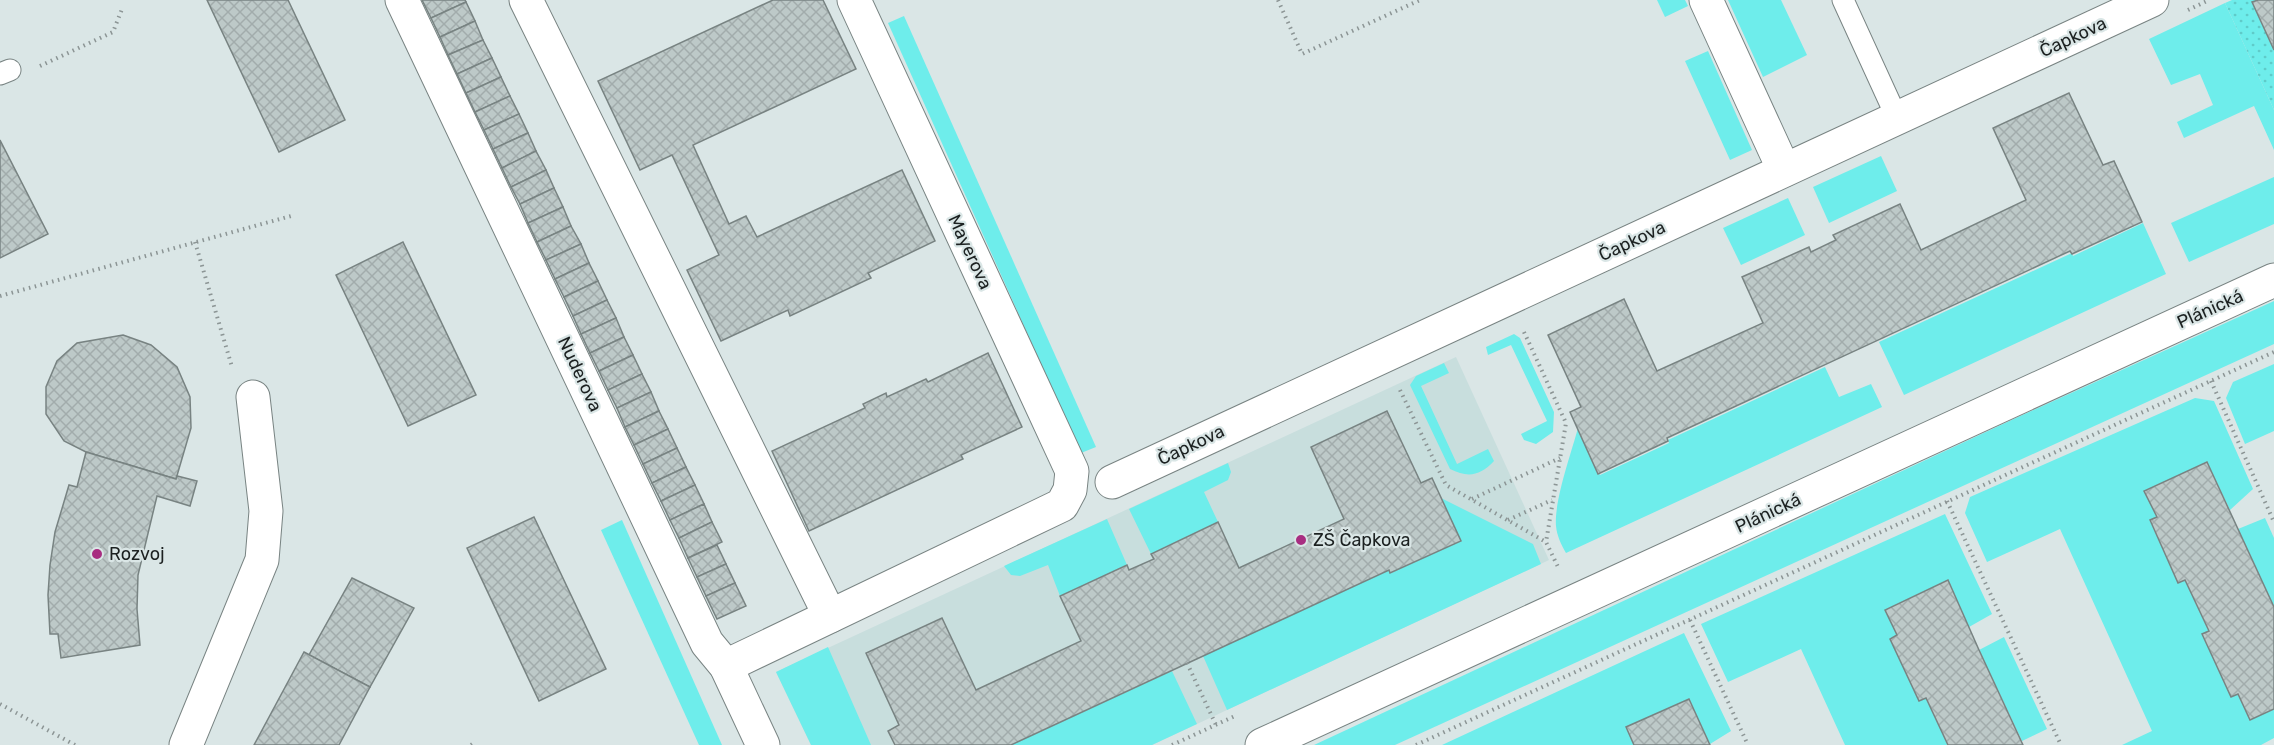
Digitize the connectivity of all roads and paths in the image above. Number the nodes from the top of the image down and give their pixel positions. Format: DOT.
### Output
graph roads {
  1 [pos="402,0"];
  2 [pos="526,0"];
  3 [pos="854,0"];
  4 [pos="1278,0"];
  5 [pos="1420,0"];
  6 [pos="1706,0"];
  7 [pos="1843,0"];
  8 [pos="2152,0"];
  9 [pos="122,9"];
  10 [pos="32,69"];
  11 [pos="1897,118"];
  12 [pos="1784,170"];
  13 [pos="291,216"];
  14 [pos="195,242"];
  15 [pos="2274,280"];
  16 [pos="0,296"];
  17 [pos="1524,330"];
  18 [pos="2274,352"];
  19 [pos="2211,380"];
  20 [pos="1400,388"];
  21 [pos="253,397"];
  22 [pos="1560,458"];
  23 [pos="1112,482"];
  24 [pos="1552,499"];
  25 [pos="1472,500"];
  26 [pos="1947,501"];
  27 [pos="1508,520"];
  28 [pos="2274,522"];
  29 [pos="1546,542"];
  30 [pos="1558,567"];
  31 [pos="830,616"];
  32 [pos="1690,620"];
  33 [pos="1187,663"];
  34 [pos="726,666"];
  35 [pos="0,704"];
  36 [pos="1216,724"];
  37 [pos="1185,739"];
  38 [pos="75,745"];
  39 [pos="186,745"];
  40 [pos="763,745"];
  41 [pos="1187,745"];
  42 [pos="1262,745"];
  43 [pos="1416,745"];
  44 [pos="1748,745"];
  45 [pos="2061,745"];
  1 -- 34 [label="street, Nuderova"];
  2 -- 31 [label="street"];
  3 -- 31 [label="street, Mayerova"];
  4 -- 5 [label="path"];
  6 -- 12 [label="street"];
  7 -- 11 [label="lane"];
  8 -- 11 [label="street, Čapkova"];
  9 -- 10 [label="path"];
  11 -- 12 [label="street, Čapkova"];
  12 -- 23 [label="street, Čapkova"];
  13 -- 14 [label="path"];
  14 -- 16 [label="path"];
  14 -- 21 [label="path"];
  15 -- 42 [label="street, Plánická"];
  17 -- 22 [label="path"];
  18 -- 19 [label="path"];
  19 -- 26 [label="path"];
  19 -- 28 [label="path"];
  20 -- 25 [label="path"];
  21 -- 39 [label="street"];
  22 -- 24 [label="path"];
  22 -- 25 [label="path"];
  24 -- 27 [label="path"];
  24 -- 29 [label="path"];
  25 -- 27 [label="path"];
  26 -- 32 [label="path"];
  26 -- 45 [label="path"];
  27 -- 29 [label="path"];
  29 -- 30 [label="path"];
  31 -- 34 [label="street"];
  32 -- 43 [label="path"];
  32 -- 44 [label="path"];
  33 -- 36 [label="path"];
  34 -- 40 [label="street, Nuderova"];
  35 -- 38 [label="path"];
  37 -- 41 [label="path"];
}
